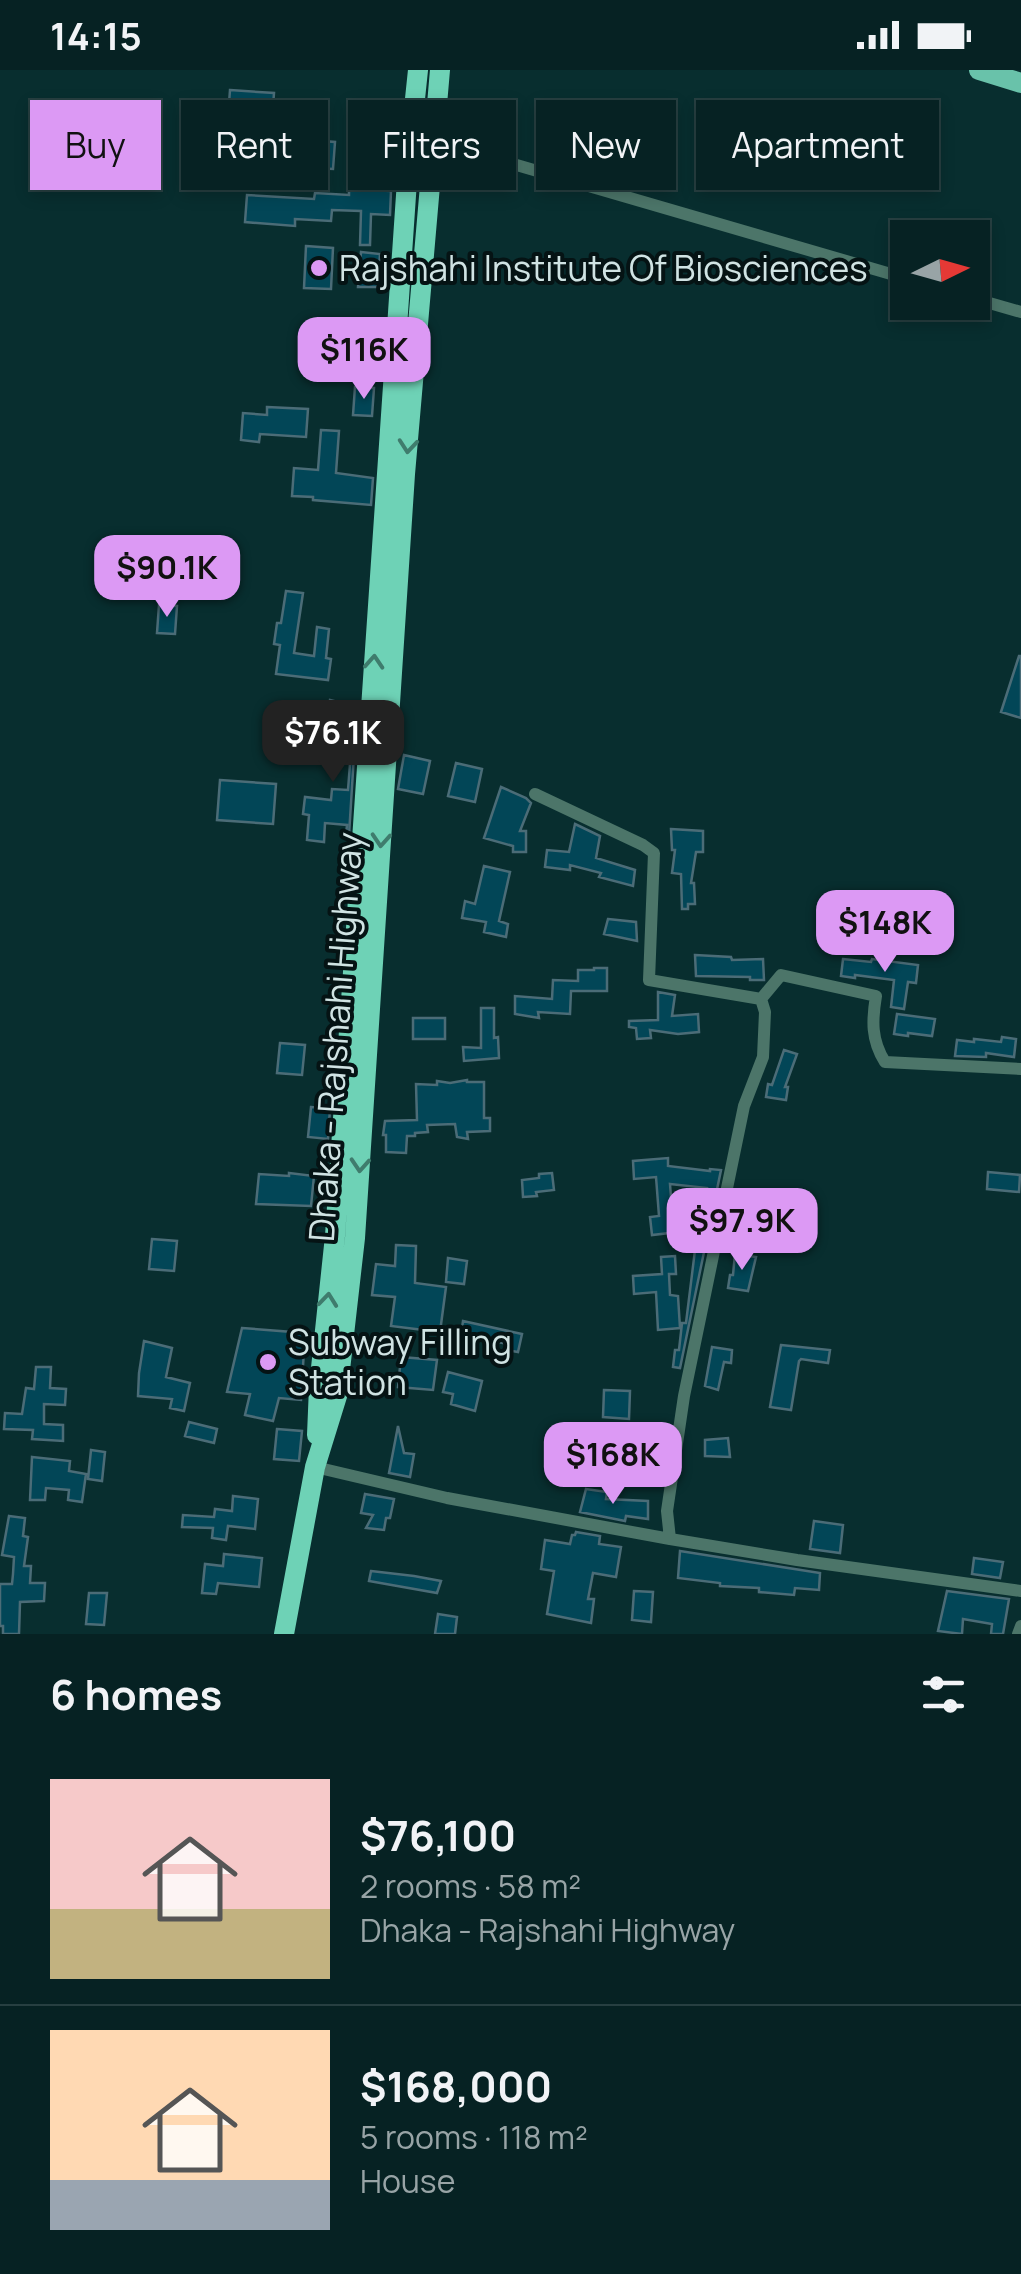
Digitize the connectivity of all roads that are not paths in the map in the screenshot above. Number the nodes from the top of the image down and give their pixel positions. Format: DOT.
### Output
graph roads {
  1 [pos="418,70"];
  2 [pos="440,70"];
  3 [pos="979,70"];
  4 [pos="1021,83"];
  5 [pos="438,100"];
  6 [pos="516,166"];
  7 [pos="430,190"];
  8 [pos="890,275"];
  9 [pos="990,303"];
  10 [pos="1021,312"];
  11 [pos="535,794"];
  12 [pos="762,999"];
  13 [pos="1021,1069"];
  14 [pos="315,1467"];
  15 [pos="670,1539"];
  16 [pos="1021,1591"];
  17 [pos="1021,1626"];
  18 [pos="284,1634"];
  19 [pos="1018,1634"];
  14 -- 1 [label="highway, Dhaka - Rajshahi Highway, one-way"];
  2 -- 5 [label="highway, Dhaka - Rajshahi Highway"];
  3 -- 4 [label="main road"];
  6 -- 8 [label="street"];
  7 -- 14 [label="highway, Dhaka - Rajshahi Highway, one-way"];
  9 -- 10 [label="street"];
  11 -- 12 [label="street"];
  12 -- 13 [label="street"];
  12 -- 15 [label="street"];
  14 -- 15 [label="street"];
  14 -- 18 [label="highway, Dhaka - Rajshahi Highway"];
  15 -- 16 [label="street"];
  17 -- 19 [label="street"];
}
